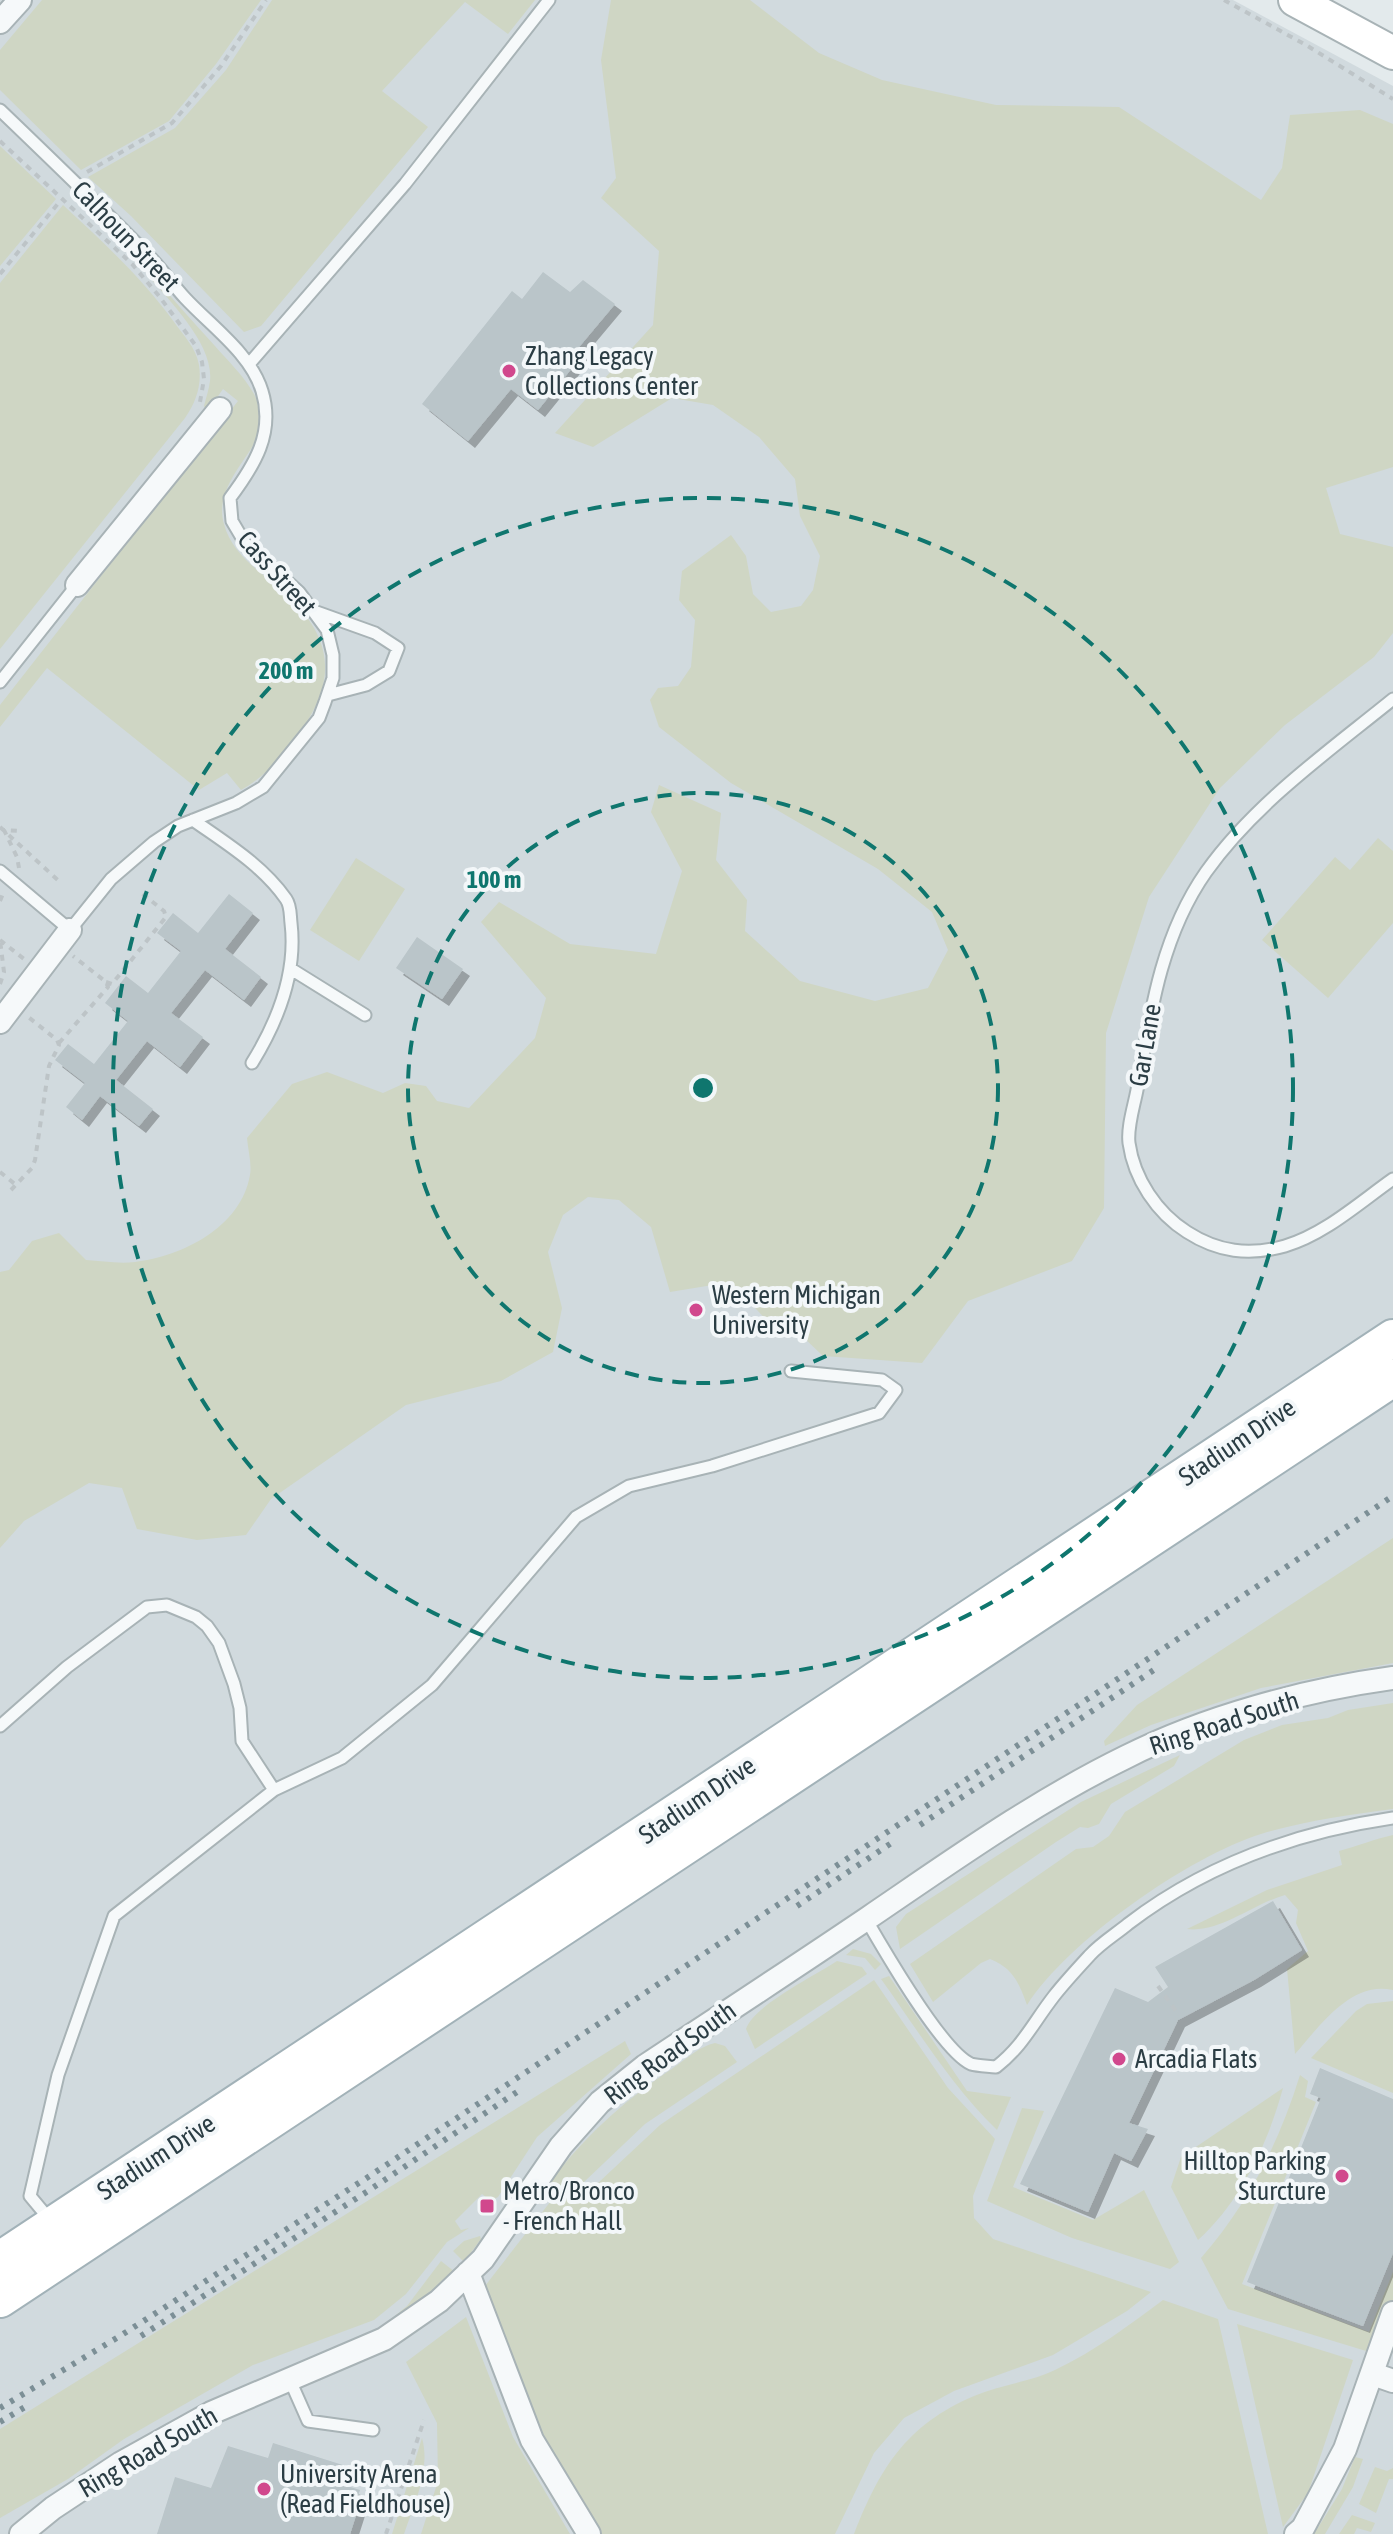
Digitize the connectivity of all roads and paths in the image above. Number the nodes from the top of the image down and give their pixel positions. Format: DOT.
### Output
graph roads {
  1 [pos="20,0"];
  2 [pos="266,0"];
  3 [pos="549,0"];
  4 [pos="1224,0"];
  5 [pos="1295,0"];
  6 [pos="0,22"];
  7 [pos="1391,48"];
  8 [pos="1393,99"];
  9 [pos="0,110"];
  10 [pos="0,141"];
  11 [pos="84,174"];
  12 [pos="61,200"];
  13 [pos="0,274"];
  14 [pos="249,364"];
  15 [pos="220,409"];
  16 [pos="194,412"];
  17 [pos="77,585"];
  18 [pos="311,610"];
  19 [pos="0,682"];
  20 [pos="328,695"];
  21 [pos="1393,699"];
  22 [pos="193,820"];
  23 [pos="2,829"];
  24 [pos="20,831"];
  25 [pos="0,871"];
  26 [pos="61,883"];
  27 [pos="19,887"];
  28 [pos="139,891"];
  29 [pos="64,937"];
  30 [pos="0,939"];
  31 [pos="291,969"];
  32 [pos="38,971"];
  33 [pos="106,982"];
  34 [pos="0,984"];
  35 [pos="7,1013"];
  36 [pos="365,1015"];
  37 [pos="59,1043"];
  38 [pos="252,1063"];
  39 [pos="0,1172"];
  40 [pos="1393,1179"];
  41 [pos="16,1185"];
  42 [pos="11,1190"];
  43 [pos="1393,1338"];
  44 [pos="791,1371"];
  45 [pos="1393,1378"];
  46 [pos="1393,1678"];
  47 [pos="0,1726"];
  48 [pos="274,1790"];
  49 [pos="1393,1818"];
  50 [pos="866,1919"];
  51 [pos="1158,1986"];
  52 [pos="1176,2011"];
  53 [pos="68,2236"];
  54 [pos="0,2260"];
  55 [pos="468,2273"];
  56 [pos="0,2299"];
  57 [pos="1393,2313"];
  58 [pos="289,2378"];
  59 [pos="1383,2378"];
  60 [pos="424,2420"];
  61 [pos="373,2430"];
  62 [pos="21,2534"];
  63 [pos="386,2534"];
  64 [pos="589,2534"];
  65 [pos="1296,2534"];
  1 -- 6 [label="street"];
  2 -- 11 [label="path"];
  3 -- 14 [label="lane"];
  4 -- 8 [label="path"];
  5 -- 7 [label="street"];
  9 -- 14 [label="lane, Calhoun Street"];
  10 -- 12 [label="path"];
  12 -- 13 [label="path"];
  12 -- 16 [label="path"];
  14 -- 18 [label="lane, Cass Street"];
  15 -- 17 [label="street"];
  17 -- 19 [label="lane"];
  18 -- 20 [label="lane, Cass Street"];
  18 -- 20 [label="lane"];
  20 -- 22 [label="lane, Cass Street"];
  21 -- 40 [label="lane, Gar Lane"];
  22 -- 29 [label="lane, Cass Street"];
  22 -- 31 [label="lane"];
  23 -- 24 [label="path"];
  23 -- 26 [label="path"];
  23 -- 27 [label="path"];
  25 -- 27 [label="lane"];
  27 -- 29 [label="lane"];
  28 -- 33 [label="path"];
  29 -- 32 [label="street, Cass Street"];
  29 -- 33 [label="path"];
  30 -- 32 [label="path"];
  30 -- 34 [label="path"];
  31 -- 36 [label="lane"];
  31 -- 38 [label="lane"];
  32 -- 35 [label="street, Cass Street"];
  33 -- 37 [label="path"];
  35 -- 37 [label="path"];
  37 -- 41 [label="path"];
  39 -- 41 [label="path"];
  41 -- 42 [label="path"];
  43 -- 53 [label="main road, Stadium Drive"];
  44 -- 48 [label="lane"];
  45 -- 53 [label="main road, Stadium Drive"];
  46 -- 50 [label="street, Ring Road South"];
  47 -- 48 [label="lane"];
  48 -- 53 [label="lane"];
  49 -- 50 [label="lane"];
  50 -- 55 [label="street, Ring Road South"];
  51 -- 52 [label="path"];
  53 -- 54 [label="main road, Stadium Drive"];
  53 -- 56 [label="main road, Stadium Drive"];
  55 -- 58 [label="street, Ring Road South"];
  55 -- 64 [label="street"];
  57 -- 59 [label="street"];
  58 -- 61 [label="lane"];
  58 -- 62 [label="street, Ring Road South"];
  59 -- 65 [label="street"];
  60 -- 63 [label="path"];
}
